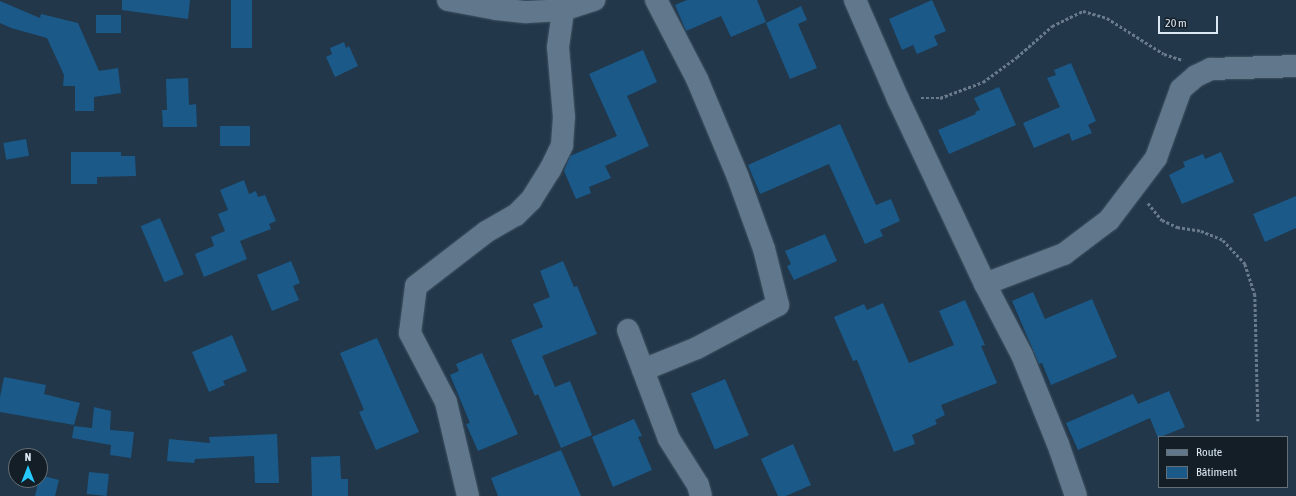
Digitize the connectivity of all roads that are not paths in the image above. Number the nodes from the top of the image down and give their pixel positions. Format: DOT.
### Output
graph roads {
  1 [pos="448,0"];
  2 [pos="594,0"];
  3 [pos="656,0"];
  4 [pos="855,0"];
  5 [pos="524,6"];
  6 [pos="563,10"];
  7 [pos="1296,66"];
  8 [pos="985,284"];
  9 [pos="628,330"];
  10 [pos="643,370"];
  11 [pos="468,496"];
  12 [pos="701,496"];
  13 [pos="1076,496"];
  1 -- 5 [label="street"];
  2 -- 6 [label="street"];
  3 -- 10 [label="street"];
  4 -- 8 [label="street"];
  5 -- 6 [label="street"];
  6 -- 11 [label="street"];
  7 -- 8 [label="street"];
  8 -- 13 [label="street"];
  9 -- 10 [label="street"];
  10 -- 12 [label="street"];
}
